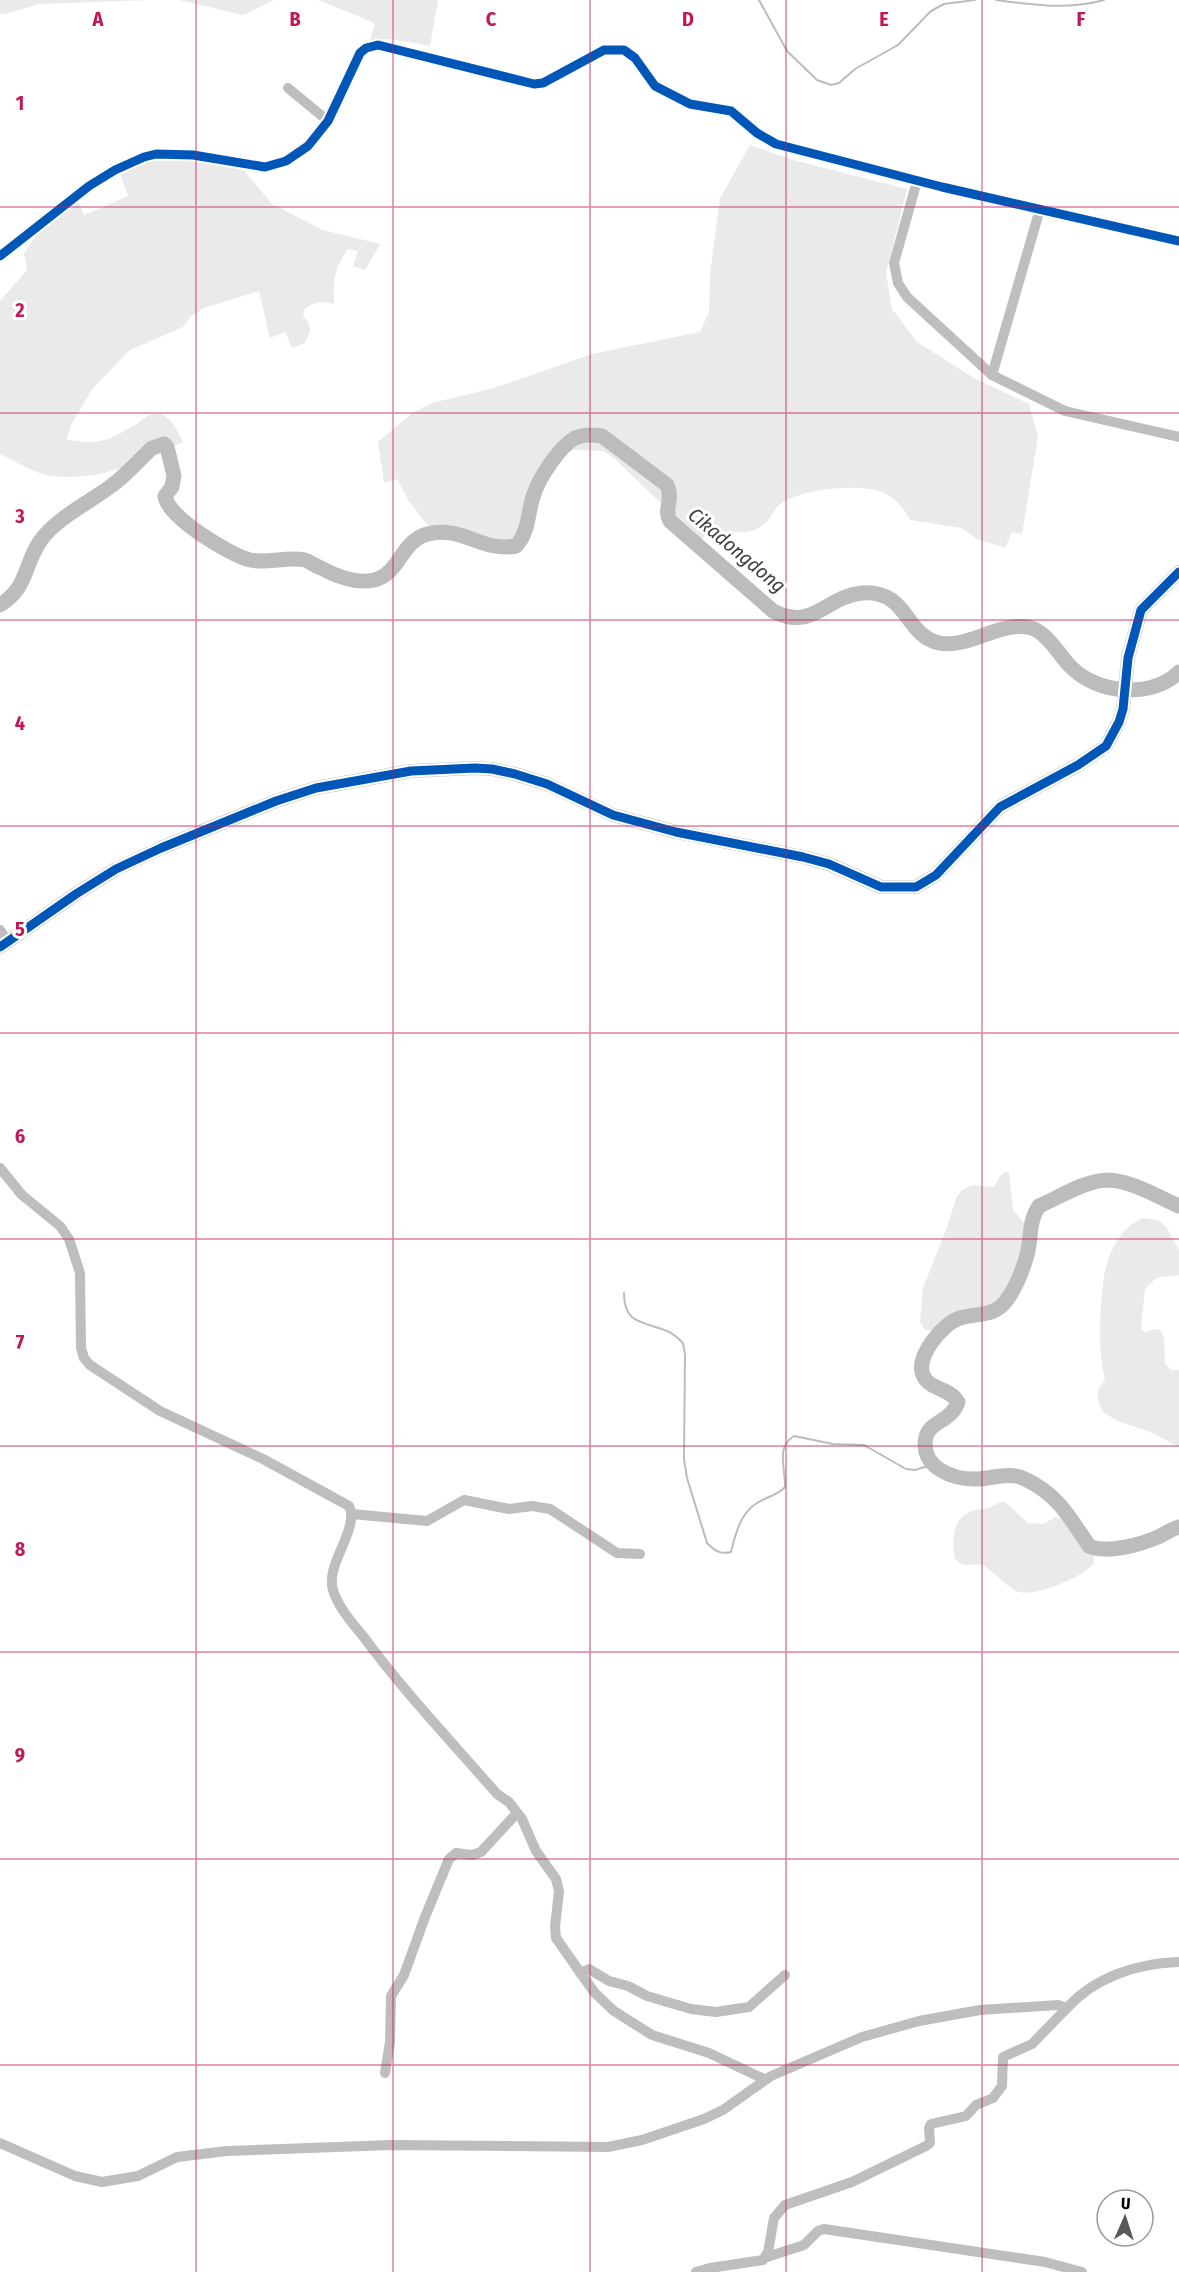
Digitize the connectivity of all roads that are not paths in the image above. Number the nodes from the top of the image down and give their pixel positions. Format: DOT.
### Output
graph roads {
  1 [pos="288,88"];
  2 [pos="328,121"];
  3 [pos="917,181"];
  4 [pos="1040,209"];
  5 [pos="1179,242"];
  6 [pos="0,256"];
  7 [pos="992,375"];
  8 [pos="1179,437"];
  9 [pos="1179,572"];
  10 [pos="2,939"];
  11 [pos="0,1168"];
  12 [pos="352,1514"];
  13 [pos="640,1554"];
  14 [pos="517,1813"];
  15 [pos="1179,1962"];
  16 [pos="580,1972"];
  17 [pos="785,1975"];
  18 [pos="1067,2008"];
  19 [pos="385,2073"];
  20 [pos="764,2079"];
  21 [pos="0,2143"];
  22 [pos="767,2257"];
  23 [pos="696,2272"];
  24 [pos="1082,2272"];
  1 -- 2 [label="street"];
  2 -- 3 [label="street"];
  2 -- 6 [label="street"];
  3 -- 4 [label="street"];
  3 -- 7 [label="street"];
  4 -- 5 [label="street"];
  4 -- 7 [label="street"];
  7 -- 8 [label="street"];
  9 -- 10 [label="street"];
  11 -- 12 [label="street"];
  12 -- 13 [label="street"];
  12 -- 14 [label="street"];
  14 -- 16 [label="street"];
  14 -- 19 [label="street"];
  15 -- 18 [label="street"];
  16 -- 17 [label="street"];
  16 -- 20 [label="street"];
  18 -- 20 [label="street"];
  18 -- 22 [label="street"];
  20 -- 21 [label="street"];
  22 -- 23 [label="street"];
  22 -- 24 [label="street"];
}
